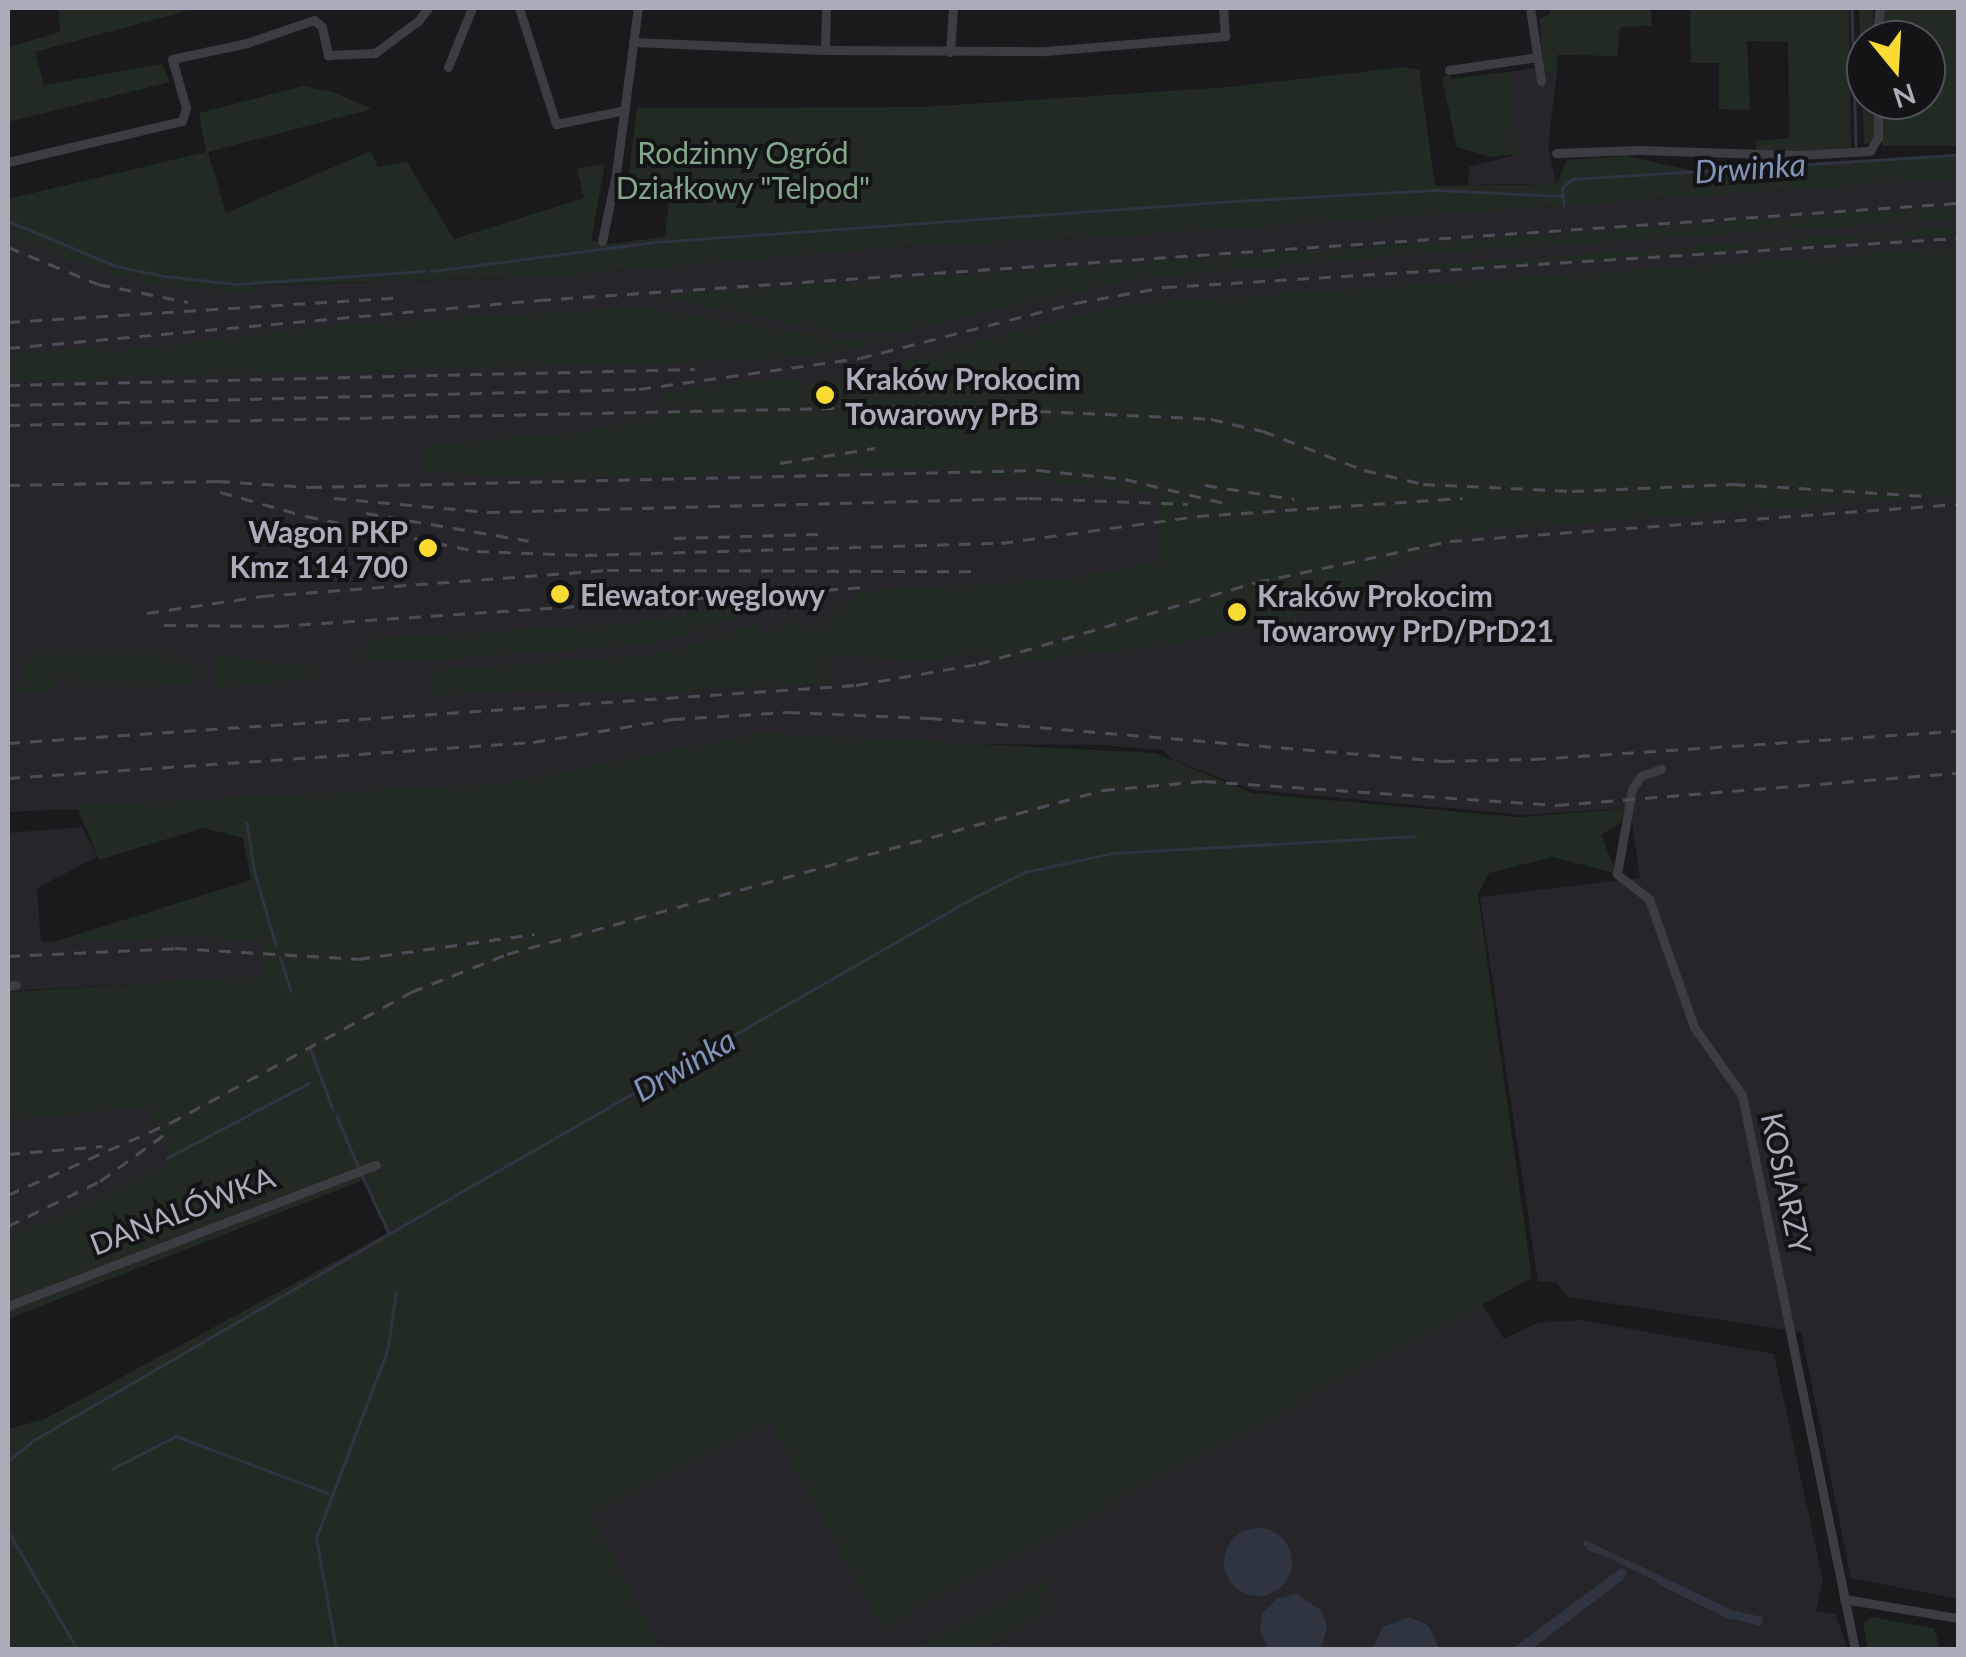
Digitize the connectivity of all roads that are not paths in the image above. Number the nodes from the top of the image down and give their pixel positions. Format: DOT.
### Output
graph roads {
  1 [pos="428,8"];
  2 [pos="472,8"];
  3 [pos="519,8"];
  4 [pos="638,8"];
  5 [pos="826,8"];
  6 [pos="953,8"];
  7 [pos="1223,8"];
  8 [pos="1530,8"];
  9 [pos="634,42"];
  10 [pos="825,50"];
  11 [pos="950,52"];
  12 [pos="1537,57"];
  13 [pos="448,67"];
  14 [pos="1449,70"];
  15 [pos="1541,80"];
  16 [pos="625,110"];
  17 [pos="1878,120"];
  18 [pos="1556,153"];
  19 [pos="8,162"];
  20 [pos="602,242"];
  21 [pos="1661,768"];
  22 [pos="376,1164"];
  23 [pos="8,1306"];
  24 [pos="1844,1600"];
  25 [pos="1958,1618"];
  26 [pos="1854,1650"];
  1 -- 19 [label="street"];
  2 -- 13 [label="street"];
  3 -- 16 [label="street"];
  4 -- 9 [label="street"];
  5 -- 10 [label="street"];
  6 -- 11 [label="street"];
  7 -- 11 [label="street"];
  8 -- 12 [label="street"];
  9 -- 10 [label="street"];
  9 -- 16 [label="street"];
  10 -- 11 [label="street"];
  12 -- 14 [label="street"];
  12 -- 15 [label="street"];
  16 -- 20 [label="street"];
  17 -- 18 [label="street"];
  21 -- 24 [label="street, KOSIARZY"];
  22 -- 23 [label="street, DANALÓWKA"];
  24 -- 25 [label="street"];
  24 -- 26 [label="street"];
}
